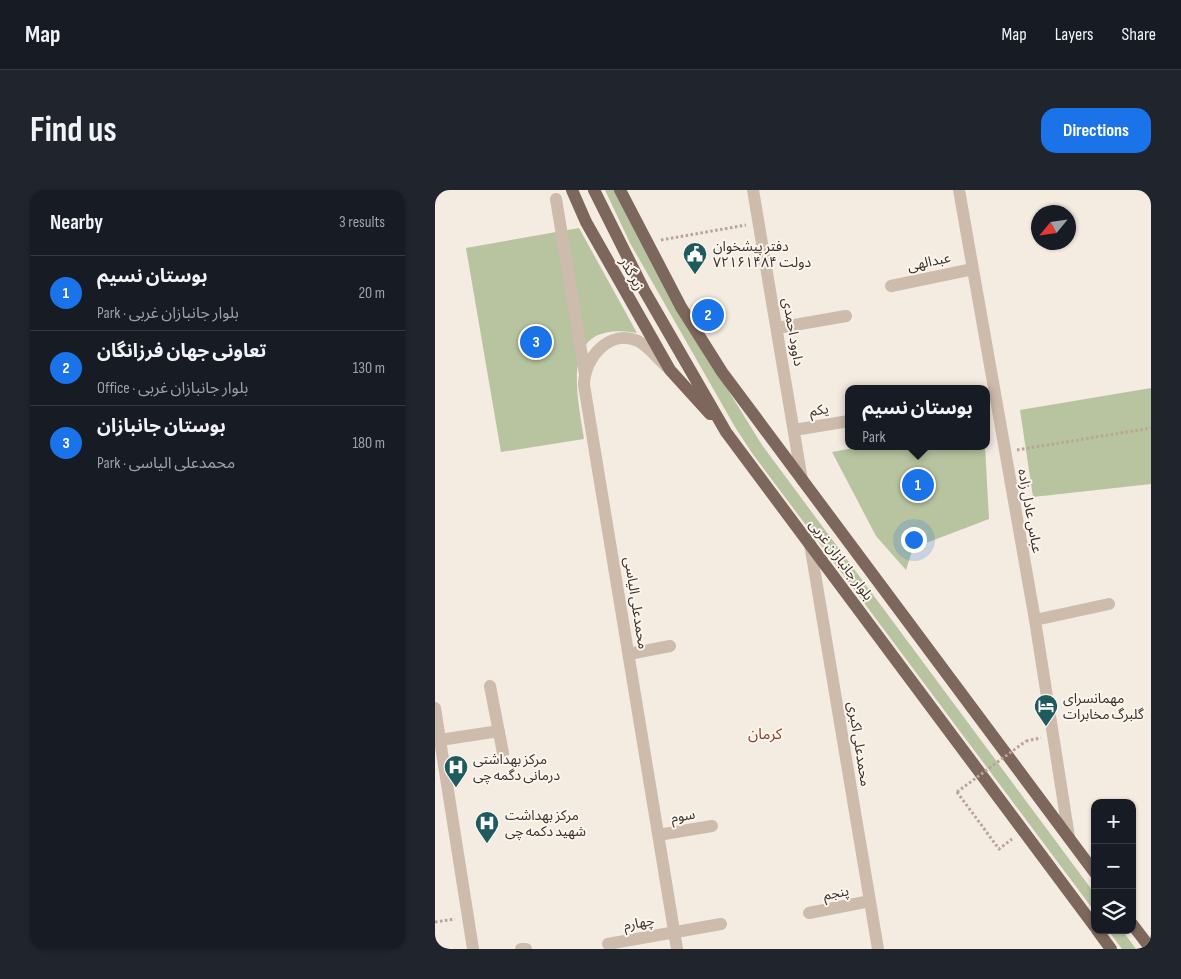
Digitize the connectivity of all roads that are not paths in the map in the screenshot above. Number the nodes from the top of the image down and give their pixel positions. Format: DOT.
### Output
graph roads {
  1 [pos="571,190"];
  2 [pos="594,190"];
  3 [pos="620,190"];
  4 [pos="753,190"];
  5 [pos="959,190"];
  6 [pos="557,200"];
  7 [pos="973,269"];
  8 [pos="891,286"];
  9 [pos="846,316"];
  10 [pos="777,328"];
  11 [pos="670,370"];
  12 [pos="585,374"];
  13 [pos="845,422"];
  14 [pos="794,430"];
  15 [pos="726,432"];
  16 [pos="802,480"];
  17 [pos="811,544"];
  18 [pos="1109,604"];
  19 [pos="1035,620"];
  20 [pos="670,646"];
  21 [pos="629,654"];
  22 [pos="490,686"];
  23 [pos="435,708"];
  24 [pos="499,731"];
  25 [pos="440,740"];
  26 [pos="503,753"];
  27 [pos="440,779"];
  28 [pos="712,826"];
  29 [pos="659,835"];
  30 [pos="1069,837"];
  31 [pos="1091,867"];
  32 [pos="870,901"];
  33 [pos="809,914"];
  34 [pos="1091,922"];
  35 [pos="721,924"];
  36 [pos="1136,929"];
  37 [pos="675,932"];
  38 [pos="1100,934"];
  39 [pos="608,944"];
  40 [pos="473,949"];
  41 [pos="521,949"];
  42 [pos="526,949"];
  43 [pos="677,949"];
  44 [pos="877,949"];
  45 [pos="1111,949"];
  46 [pos="1151,949"];
  1 -- 11 [label="main road, زیر گذر"];
  2 -- 15 [label="main road, بلوار جانبازان غربی"];
  3 -- 16 [label="main road, بلوار جانبازان غربی"];
  4 -- 10 [label="street, داوود احمدی"];
  5 -- 7 [label="street, عباس عادل زاده"];
  6 -- 12 [label="street"];
  7 -- 8 [label="street, عبدالهی"];
  7 -- 19 [label="street, عباس عادل زاده"];
  9 -- 10 [label="street"];
  10 -- 14 [label="street, داوود احمدی"];
  11 -- 12 [label="street, محمدعلی الیاسی"];
  11 -- 15 [label="main road, زیر گذر"];
  12 -- 21 [label="street, محمدعلی الیاسی"];
  13 -- 14 [label="street, یکم"];
  14 -- 16 [label="street, داوود احمدی"];
  15 -- 17 [label="main road, بلوار جانبازان غربی"];
  16 -- 30 [label="main road, بلوار جانبازان غربی"];
  17 -- 32 [label="street, محمدعلی اکبری"];
  17 -- 34 [label="main road, بلوار جانبازان غربی"];
  18 -- 19 [label="street"];
  19 -- 30 [label="street, عباس عادل زاده"];
  20 -- 21 [label="street"];
  21 -- 29 [label="street, محمدعلی الیاسی"];
  22 -- 24 [label="street"];
  23 -- 25 [label="street"];
  24 -- 25 [label="street"];
  24 -- 26 [label="street"];
  25 -- 27 [label="street"];
  27 -- 40 [label="street"];
  28 -- 29 [label="street, سوم"];
  29 -- 37 [label="street, محمدعلی الیاسی"];
  30 -- 31 [label="main road, بلوار جانبازان غربی"];
  32 -- 33 [label="street, پنجم"];
  32 -- 44 [label="street, محمدعلی اکبری"];
  35 -- 37 [label="street"];
  36 -- 46 [label="main road"];
  37 -- 39 [label="street, چهارم"];
  37 -- 43 [label="street, محمدعلی الیاسی"];
  38 -- 45 [label="main road"];
  41 -- 42 [label="street"];
}
